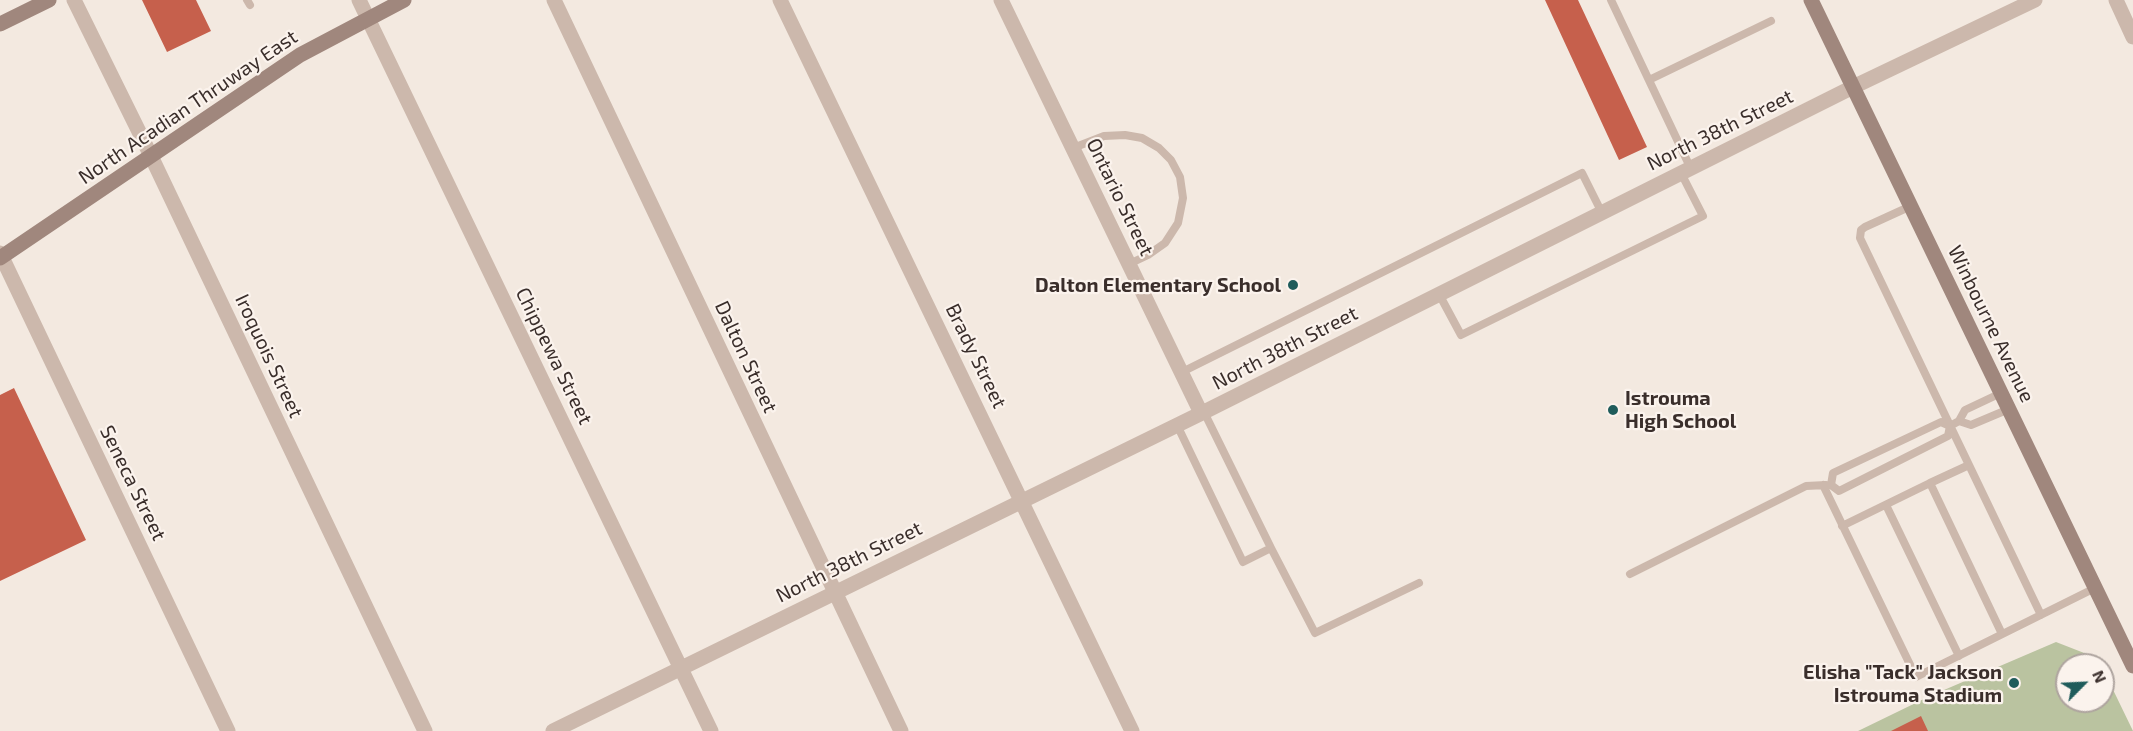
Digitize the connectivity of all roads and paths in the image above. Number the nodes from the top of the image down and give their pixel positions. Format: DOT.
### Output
graph roads {
  1 [pos="49,0"];
  2 [pos="74,0"];
  3 [pos="359,0"];
  4 [pos="404,0"];
  5 [pos="554,0"];
  6 [pos="780,0"];
  7 [pos="1001,0"];
  8 [pos="1611,0"];
  9 [pos="1811,0"];
  10 [pos="2035,0"];
  11 [pos="2116,0"];
  12 [pos="368,18"];
  13 [pos="1771,21"];
  14 [pos="0,24"];
  15 [pos="2133,37"];
  16 [pos="1649,80"];
  17 [pos="1853,87"];
  18 [pos="1073,148"];
  19 [pos="151,156"];
  20 [pos="1686,171"];
  21 [pos="1911,206"];
  22 [pos="1602,213"];
  23 [pos="1,256"];
  24 [pos="1129,264"];
  25 [pos="1439,294"];
  26 [pos="1182,372"];
  27 [pos="2001,393"];
  28 [pos="2009,409"];
  29 [pos="1203,412"];
  30 [pos="1959,421"];
  31 [pos="1177,425"];
  32 [pos="1950,426"];
  33 [pos="1969,465"];
  34 [pos="1930,483"];
  35 [pos="1827,485"];
  36 [pos="1022,500"];
  37 [pos="1886,505"];
  38 [pos="1842,526"];
  39 [pos="1271,548"];
  40 [pos="1630,574"];
  41 [pos="1419,583"];
  42 [pos="2095,588"];
  43 [pos="835,593"];
  44 [pos="2041,615"];
  45 [pos="2002,634"];
  46 [pos="1959,656"];
  47 [pos="2133,666"];
  48 [pos="681,669"];
  49 [pos="583,725"];
  50 [pos="228,731"];
  51 [pos="424,731"];
  52 [pos="553,731"];
  53 [pos="711,731"];
  54 [pos="901,731"];
  55 [pos="1132,731"];
  1 -- 14 [label="street"];
  2 -- 19 [label="street, Iroquois Street"];
  3 -- 12 [label="street, Chippewa Street"];
  4 -- 12 [label="street, North Acadian Thruway East"];
  5 -- 43 [label="street, Dalton Street"];
  6 -- 36 [label="street, Brady Street"];
  7 -- 18 [label="street, Ontario Street"];
  8 -- 16 [label="lane"];
  9 -- 17 [label="street, Winbourne Avenue"];
  10 -- 17 [label="street, North 38th Street"];
  11 -- 15 [label="street"];
  12 -- 19 [label="street, North Acadian Thruway East"];
  12 -- 48 [label="street, Chippewa Street"];
  13 -- 16 [label="lane"];
  16 -- 20 [label="lane"];
  17 -- 20 [label="street, North 38th Street"];
  17 -- 21 [label="street, Winbourne Avenue"];
  18 -- 24 [label="street, Ontario Street"];
  18 -- 24 [label="lane"];
  19 -- 23 [label="street, North Acadian Thruway East"];
  19 -- 51 [label="street, Iroquois Street"];
  20 -- 22 [label="street, North 38th Street"];
  20 -- 25 [label="lane"];
  21 -- 27 [label="street, Winbourne Avenue"];
  21 -- 32 [label="lane"];
  22 -- 25 [label="street, North 38th Street"];
  22 -- 26 [label="lane"];
  23 -- 50 [label="street, Seneca Street"];
  24 -- 26 [label="street, Ontario Street"];
  25 -- 29 [label="street, North 38th Street"];
  26 -- 29 [label="street, Ontario Street"];
  27 -- 28 [label="street, Winbourne Avenue"];
  27 -- 30 [label="lane"];
  28 -- 30 [label="lane"];
  28 -- 42 [label="street, Winbourne Avenue"];
  29 -- 31 [label="street, North 38th Street"];
  29 -- 39 [label="lane"];
  30 -- 32 [label="lane"];
  31 -- 36 [label="street, North 38th Street"];
  31 -- 39 [label="lane"];
  32 -- 33 [label="lane"];
  32 -- 35 [label="lane"];
  32 -- 35 [label="lane"];
  33 -- 34 [label="lane"];
  33 -- 44 [label="lane"];
  34 -- 37 [label="lane"];
  34 -- 45 [label="lane"];
  35 -- 38 [label="lane"];
  35 -- 40 [label="lane"];
  36 -- 43 [label="street, North 38th Street"];
  36 -- 55 [label="street, Brady Street"];
  37 -- 38 [label="lane"];
  37 -- 46 [label="lane"];
  38 -- 46 [label="lane"];
  39 -- 41 [label="lane"];
  42 -- 44 [label="lane"];
  42 -- 47 [label="street, Winbourne Avenue"];
  43 -- 48 [label="street, North 38th Street"];
  43 -- 54 [label="street, Dalton Street"];
  44 -- 45 [label="lane"];
  45 -- 46 [label="lane"];
  48 -- 49 [label="street, North 38th Street"];
  48 -- 53 [label="street, Chippewa Street"];
  49 -- 52 [label="street, North 38th Street"];
}
